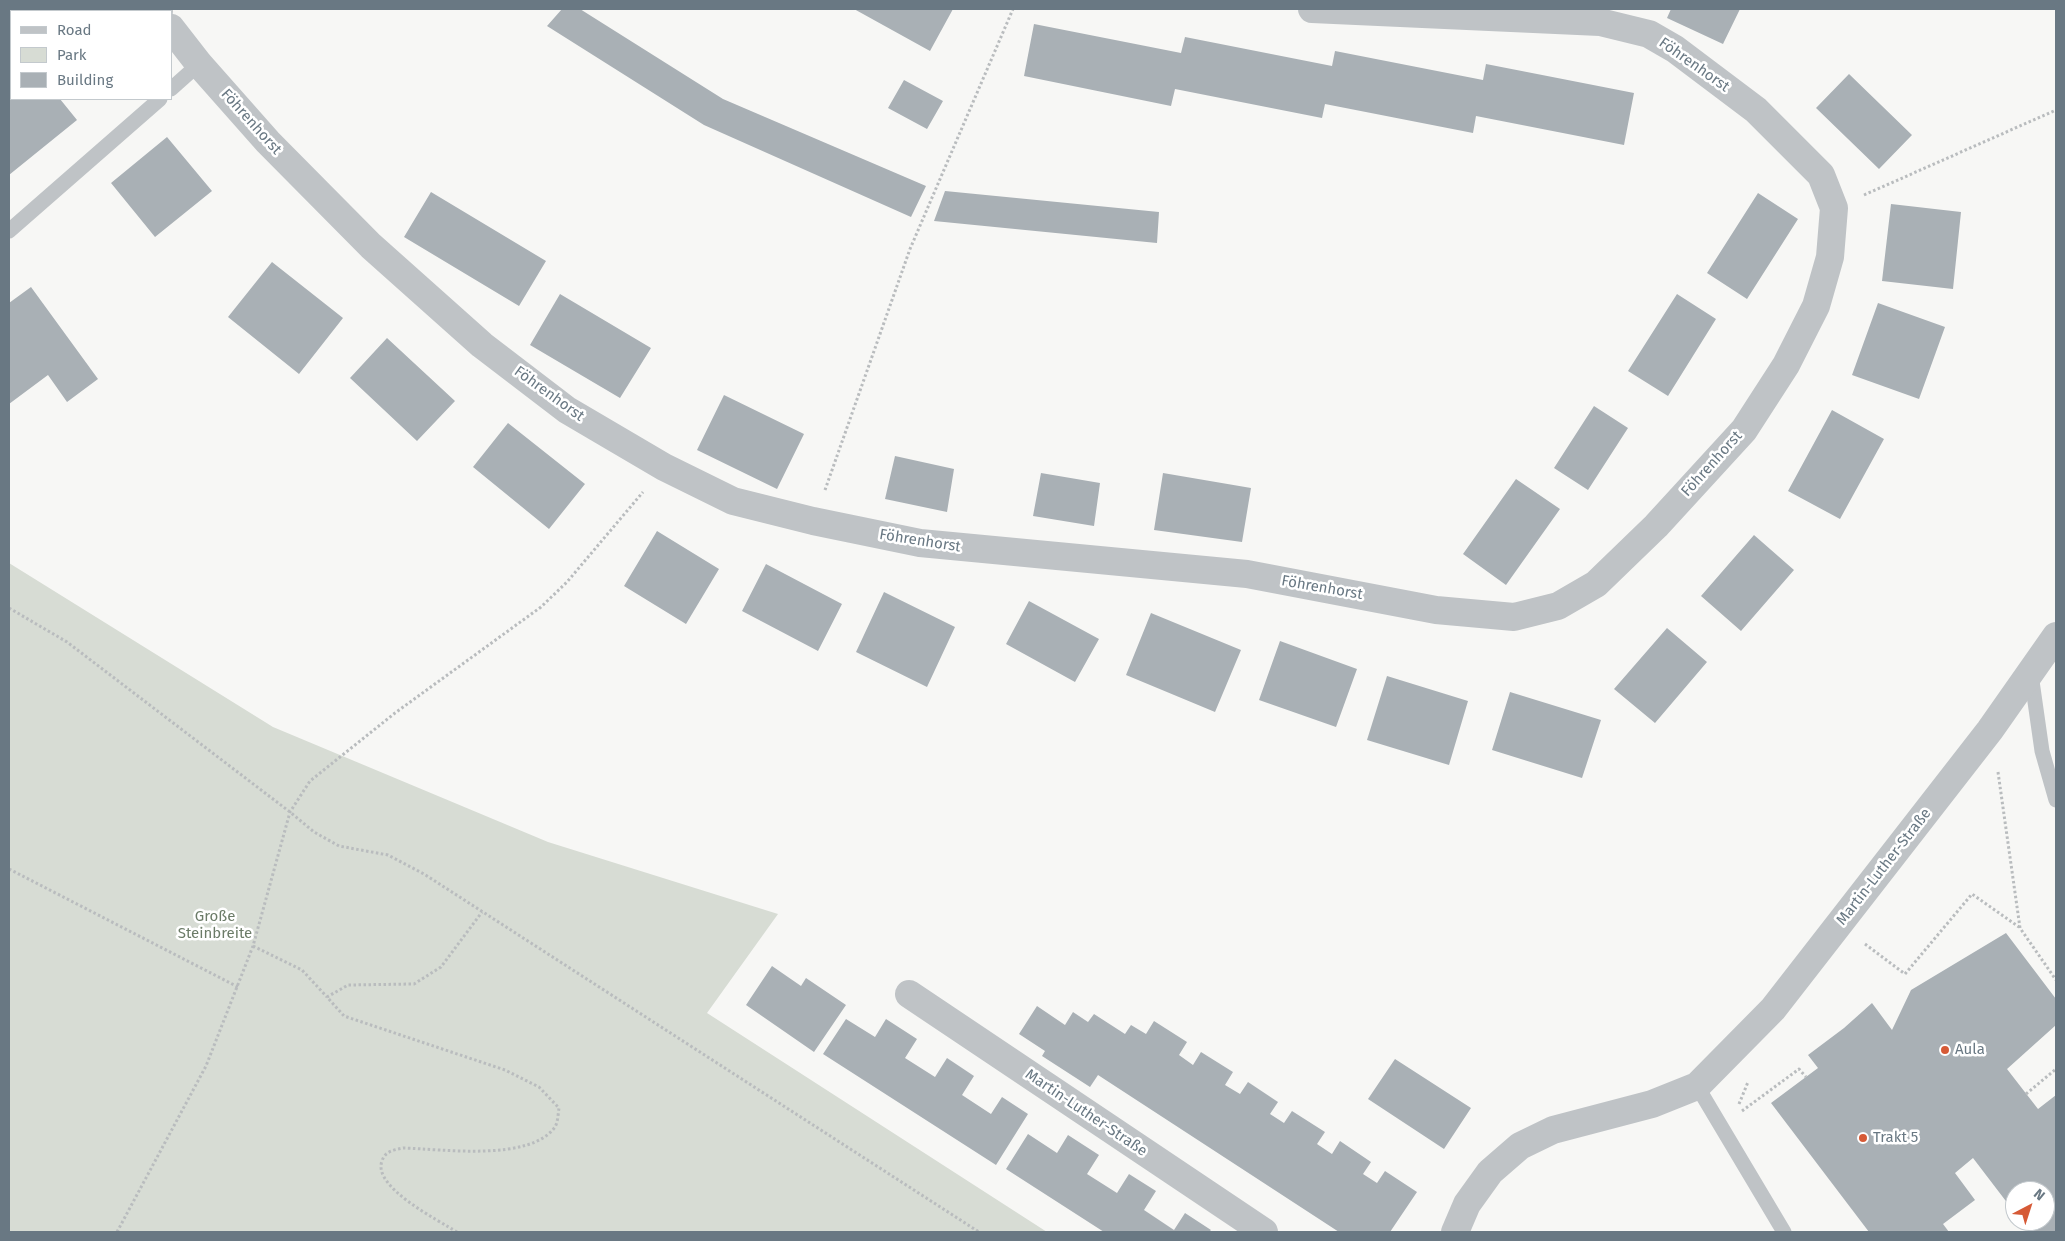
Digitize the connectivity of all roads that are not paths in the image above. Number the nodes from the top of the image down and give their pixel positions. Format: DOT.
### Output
graph roads {
  1 [pos="1312,9"];
  2 [pos="1602,15"];
  3 [pos="172,29"];
  4 [pos="199,64"];
  5 [pos="172,88"];
  6 [pos="159,100"];
  7 [pos="9,231"];
  8 [pos="2056,636"];
  9 [pos="2031,674"];
  10 [pos="2056,800"];
  11 [pos="909,994"];
  12 [pos="1697,1086"];
  13 [pos="1264,1232"];
  14 [pos="1455,1232"];
  15 [pos="1784,1232"];
  1 -- 2 [label="street, Föhrenhorst"];
  2 -- 4 [label="street, Föhrenhorst"];
  3 -- 4 [label="street, Föhrenhorst"];
  4 -- 5 [label="lane"];
  6 -- 7 [label="lane"];
  8 -- 9 [label="street, Martin-Luther-Straße"];
  9 -- 10 [label="lane"];
  9 -- 12 [label="street, Martin-Luther-Straße"];
  11 -- 13 [label="street, Martin-Luther-Straße"];
  12 -- 14 [label="street, Martin-Luther-Straße"];
  12 -- 15 [label="lane"];
}
